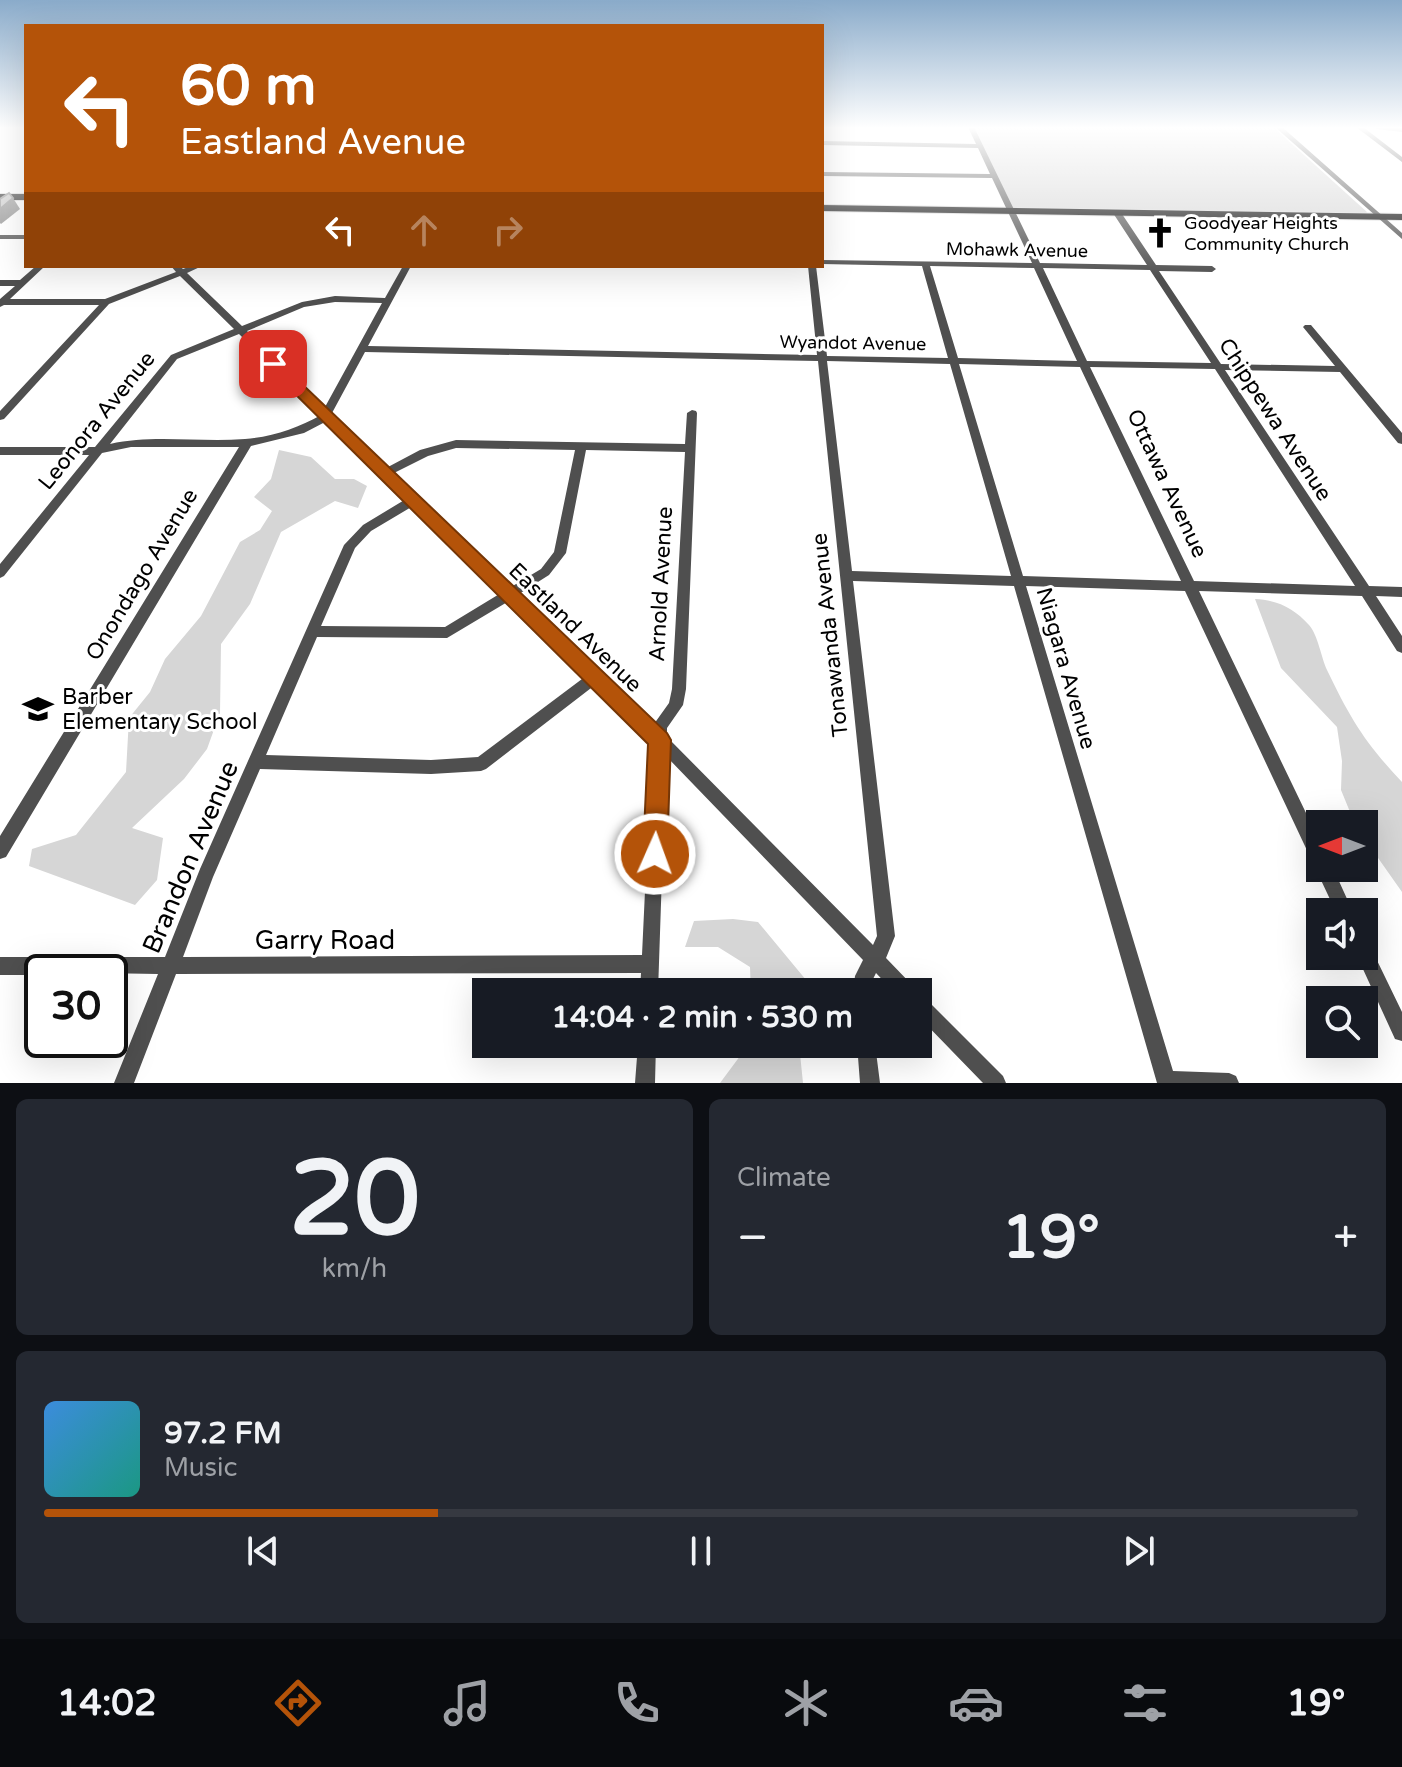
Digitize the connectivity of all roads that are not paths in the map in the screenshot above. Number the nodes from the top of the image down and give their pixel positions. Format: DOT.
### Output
graph roads {
  1 [pos="996,178"];
  2 [pos="1335,178"];
  3 [pos="0,197"];
  4 [pos="24,197"];
  5 [pos="824,208"];
  6 [pos="1013,211"];
  7 [pos="1117,213"];
  8 [pos="1379,217"];
  9 [pos="1402,217"];
  10 [pos="0,237"];
  11 [pos="24,237"];
  12 [pos="1402,237"];
  13 [pos="824,262"];
  14 [pos="925,264"];
  15 [pos="1038,266"];
  16 [pos="39,268"];
  17 [pos="406,268"];
  18 [pos="812,268"];
  19 [pos="1153,268"];
  20 [pos="178,269"];
  21 [pos="1212,269"];
  22 [pos="0,283"];
  23 [pos="23,283"];
  24 [pos="388,301"];
  25 [pos="106,302"];
  26 [pos="1,303"];
  27 [pos="1308,327"];
  28 [pos="239,330"];
  29 [pos="363,349"];
  30 [pos="823,359"];
  31 [pos="954,361"];
  32 [pos="1085,364"];
  33 [pos="1218,367"];
  34 [pos="1342,369"];
  35 [pos="692,413"];
  36 [pos="0,417"];
  37 [pos="325,417"];
  38 [pos="1402,440"];
  39 [pos="247,443"];
  40 [pos="581,446"];
  41 [pos="690,448"];
  42 [pos="0,451"];
  43 [pos="96,451"];
  44 [pos="386,473"];
  45 [pos="412,501"];
  46 [pos="0,573"];
  47 [pos="847,576"];
  48 [pos="1018,581"];
  49 [pos="1190,586"];
  50 [pos="1365,591"];
  51 [pos="1402,592"];
  52 [pos="510,596"];
  53 [pos="313,631"];
  54 [pos="1402,647"];
  55 [pos="594,678"];
  56 [pos="660,740"];
  57 [pos="256,762"];
  58 [pos="1306,830"];
  59 [pos="0,851"];
  60 [pos="875,959"];
  61 [pos="650,964"];
  62 [pos="0,966"];
  63 [pos="171,966"];
  64 [pos="1373,970"];
  65 [pos="650,978"];
  66 [pos="863,978"];
  67 [pos="893,978"];
  68 [pos="932,1017"];
  69 [pos="1402,1032"];
  70 [pos="646,1058"];
  71 [pos="867,1058"];
  72 [pos="1166,1082"];
  73 [pos="124,1083"];
  74 [pos="645,1083"];
  75 [pos="870,1083"];
  76 [pos="996,1083"];
  77 [pos="1229,1083"];
  1 -- 6 [label="street, Ottawa Avenue"];
  2 -- 8 [label="street"];
  3 -- 4 [label="main road"];
  5 -- 6 [label="main road"];
  6 -- 7 [label="main road"];
  6 -- 15 [label="street, Ottawa Avenue"];
  7 -- 8 [label="main road"];
  7 -- 19 [label="street, Chippewa Avenue"];
  8 -- 9 [label="main road"];
  8 -- 12 [label="street"];
  10 -- 11 [label="street"];
  13 -- 14 [label="street, Mohawk Avenue"];
  14 -- 15 [label="street, Mohawk Avenue"];
  14 -- 31 [label="street, Niagara Avenue"];
  15 -- 19 [label="street, Mohawk Avenue"];
  15 -- 32 [label="street, Ottawa Avenue"];
  16 -- 23 [label="street"];
  17 -- 24 [label="street"];
  18 -- 30 [label="street, Tonawanda Avenue"];
  19 -- 21 [label="street, Mohawk Avenue"];
  19 -- 33 [label="street, Chippewa Avenue"];
  20 -- 25 [label="street"];
  20 -- 28 [label="street, Eastland Avenue"];
  22 -- 23 [label="street"];
  23 -- 26 [label="street"];
  24 -- 28 [label="street, Leonora Avenue"];
  24 -- 29 [label="street"];
  25 -- 26 [label="street"];
  25 -- 36 [label="street"];
  27 -- 34 [label="street"];
  28 -- 37 [label="street, Eastland Avenue"];
  28 -- 43 [label="street, Leonora Avenue"];
  29 -- 30 [label="street, Wyandot Avenue"];
  29 -- 37 [label="street"];
  30 -- 31 [label="street, Wyandot Avenue"];
  30 -- 47 [label="street, Tonawanda Avenue"];
  31 -- 32 [label="street, Wyandot Avenue"];
  31 -- 48 [label="street, Niagara Avenue"];
  32 -- 33 [label="street, Wyandot Avenue"];
  32 -- 49 [label="street, Ottawa Avenue"];
  33 -- 34 [label="street, Wyandot Avenue"];
  33 -- 50 [label="street, Chippewa Avenue"];
  34 -- 38 [label="street"];
  35 -- 41 [label="street, Arnold Avenue"];
  37 -- 39 [label="street"];
  37 -- 44 [label="street, Eastland Avenue"];
  39 -- 43 [label="street"];
  39 -- 59 [label="street, Onondago Avenue"];
  40 -- 41 [label="street"];
  40 -- 44 [label="street"];
  40 -- 52 [label="street"];
  41 -- 56 [label="street, Arnold Avenue"];
  42 -- 43 [label="street"];
  43 -- 46 [label="street, Leonora Avenue"];
  44 -- 45 [label="street, Eastland Avenue"];
  45 -- 52 [label="street, Eastland Avenue"];
  45 -- 53 [label="street, Brandon Avenue"];
  47 -- 48 [label="street"];
  47 -- 60 [label="street, Tonawanda Avenue"];
  48 -- 49 [label="street"];
  48 -- 72 [label="street, Niagara Avenue"];
  49 -- 50 [label="street"];
  49 -- 58 [label="street, Ottawa Avenue"];
  50 -- 51 [label="street"];
  50 -- 54 [label="street, Chippewa Avenue"];
  52 -- 53 [label="street"];
  52 -- 55 [label="street, Eastland Avenue"];
  53 -- 57 [label="street, Brandon Avenue"];
  55 -- 56 [label="street, Eastland Avenue"];
  55 -- 57 [label="street"];
  56 -- 60 [label="street, Eastland Avenue"];
  56 -- 61 [label="street, Arnold Avenue"];
  57 -- 63 [label="street, Brandon Avenue"];
  60 -- 66 [label="street, Tonawanda Avenue"];
  60 -- 67 [label="street, Eastland Avenue"];
  61 -- 63 [label="street, Garry Road"];
  61 -- 65 [label="street, Arnold Avenue"];
  62 -- 63 [label="street, Garry Road"];
  63 -- 73 [label="street, Brandon Avenue"];
  64 -- 69 [label="street"];
  68 -- 76 [label="street"];
  70 -- 74 [label="street"];
  71 -- 75 [label="street"];
  72 -- 77 [label="street"];
}
